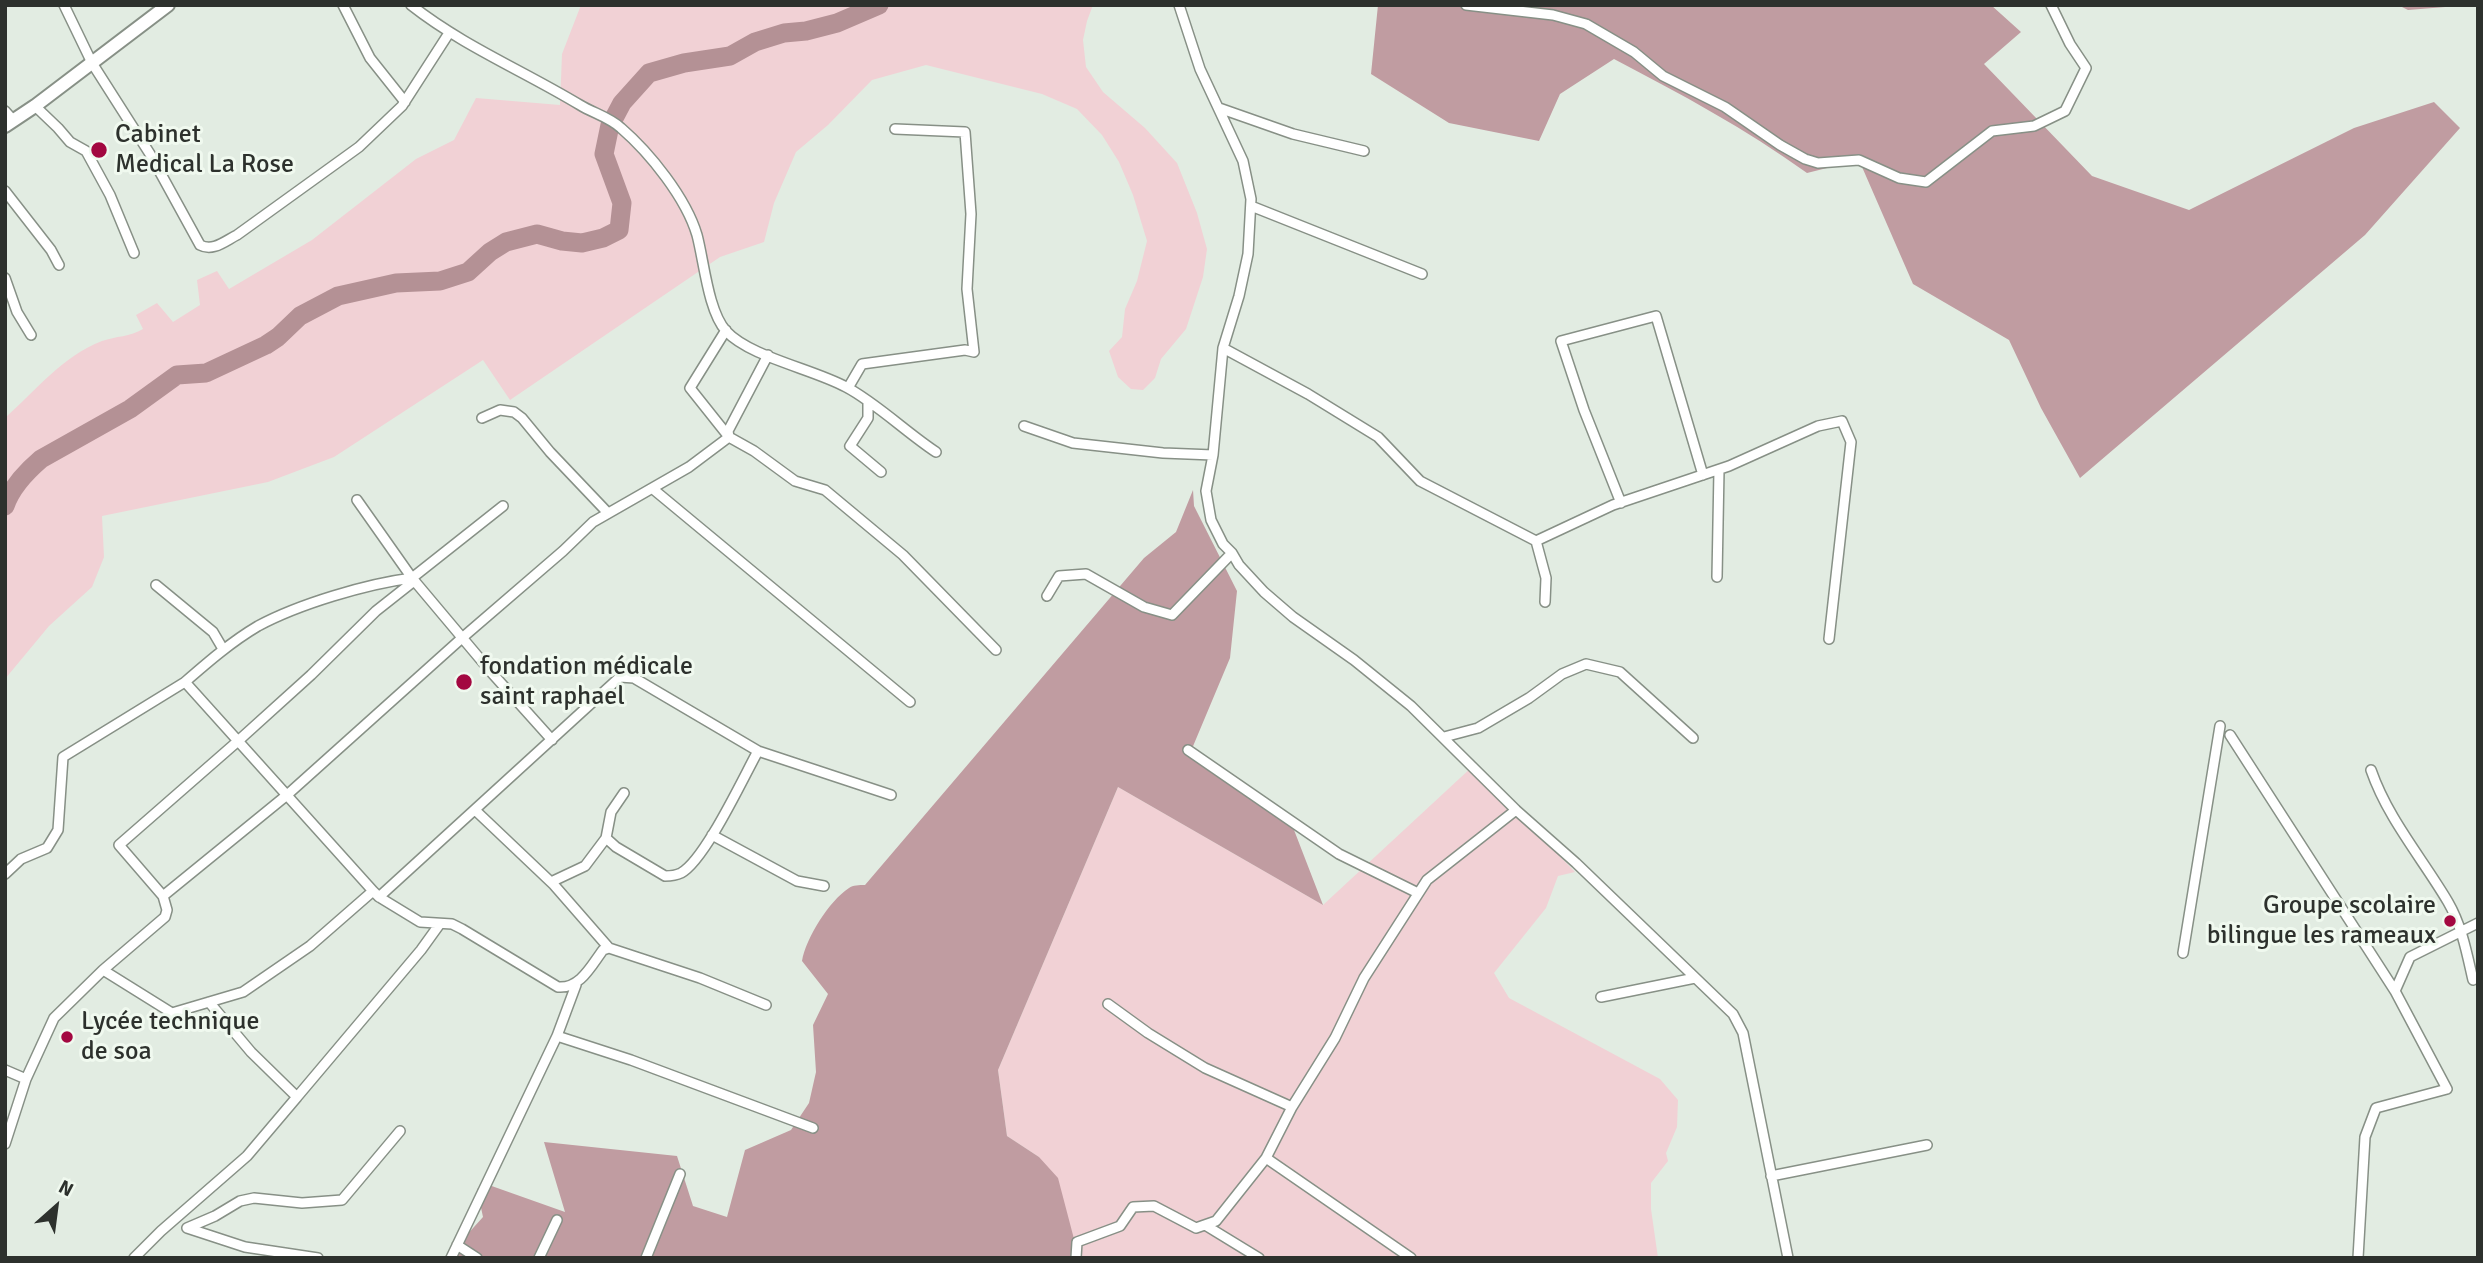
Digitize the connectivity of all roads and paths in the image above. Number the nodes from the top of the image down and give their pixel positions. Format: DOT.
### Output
graph roads {
  1 [pos="64,5"];
  2 [pos="168,5"];
  3 [pos="343,5"];
  4 [pos="411,5"];
  5 [pos="1179,5"];
  6 [pos="1465,5"];
  7 [pos="2051,5"];
  8 [pos="449,33"];
  9 [pos="93,63"];
  10 [pos="405,102"];
  11 [pos="35,106"];
  12 [pos="1219,108"];
  13 [pos="8,119"];
  14 [pos="895,129"];
  15 [pos="1364,151"];
  16 [pos="5,191"];
  17 [pos="1251,206"];
  18 [pos="134,253"];
  19 [pos="59,265"];
  20 [pos="1422,274"];
  21 [pos="5,278"];
  22 [pos="726,330"];
  23 [pos="31,335"];
  24 [pos="1223,348"];
  25 [pos="768,355"];
  26 [pos="848,388"];
  27 [pos="868,402"];
  28 [pos="482,418"];
  29 [pos="1024,426"];
  30 [pos="729,436"];
  31 [pos="936,452"];
  32 [pos="1213,455"];
  33 [pos="1719,470"];
  34 [pos="881,472"];
  35 [pos="1703,475"];
  36 [pos="653,489"];
  37 [pos="357,500"];
  38 [pos="1621,503"];
  39 [pos="503,506"];
  40 [pos="608,513"];
  41 [pos="1536,541"];
  42 [pos="1232,553"];
  43 [pos="1717,577"];
  44 [pos="413,580"];
  45 [pos="156,585"];
  46 [pos="1047,596"];
  47 [pos="1545,602"];
  48 [pos="461,638"];
  49 [pos="1829,639"];
  50 [pos="223,649"];
  51 [pos="996,649"];
  52 [pos="185,682"];
  53 [pos="910,702"];
  54 [pos="2220,726"];
  55 [pos="2230,735"];
  56 [pos="1444,737"];
  57 [pos="1693,738"];
  58 [pos="552,740"];
  59 [pos="238,741"];
  60 [pos="1188,750"];
  61 [pos="758,751"];
  62 [pos="2371,770"];
  63 [pos="624,793"];
  64 [pos="287,794"];
  65 [pos="891,795"];
  66 [pos="475,810"];
  67 [pos="1516,810"];
  68 [pos="712,835"];
  69 [pos="606,838"];
  70 [pos="5,874"];
  71 [pos="551,882"];
  72 [pos="824,886"];
  73 [pos="1418,893"];
  74 [pos="376,894"];
  75 [pos="163,896"];
  76 [pos="2478,923"];
  77 [pos="439,925"];
  78 [pos="2462,931"];
  79 [pos="609,948"];
  80 [pos="2183,953"];
  81 [pos="103,971"];
  82 [pos="1695,978"];
  83 [pos="2473,980"];
  84 [pos="576,985"];
  85 [pos="2395,991"];
  86 [pos="1601,997"];
  87 [pos="209,1002"];
  88 [pos="1108,1004"];
  89 [pos="766,1005"];
  90 [pos="557,1036"];
  91 [pos="5,1070"];
  92 [pos="26,1079"];
  93 [pos="297,1097"];
  94 [pos="1292,1107"];
  95 [pos="813,1128"];
  96 [pos="400,1131"];
  97 [pos="5,1144"];
  98 [pos="1927,1145"];
  99 [pos="1266,1158"];
  100 [pos="680,1174"];
  101 [pos="1771,1176"];
  102 [pos="557,1220"];
  103 [pos="172,1223"];
  104 [pos="1205,1225"];
  105 [pos="187,1228"];
  106 [pos="457,1245"];
  107 [pos="134,1258"];
  108 [pos="318,1258"];
  109 [pos="451,1258"];
  110 [pos="477,1258"];
  111 [pos="539,1258"];
  112 [pos="646,1258"];
  113 [pos="1076,1258"];
  114 [pos="1259,1258"];
  115 [pos="1411,1258"];
  116 [pos="1788,1258"];
  117 [pos="2358,1258"];
  1 -- 9 [label="street"];
  2 -- 9 [label="main road"];
  3 -- 10 [label="street"];
  4 -- 8 [label="street"];
  5 -- 12 [label="street"];
  6 -- 7 [label="street"];
  8 -- 10 [label="street"];
  8 -- 22 [label="street"];
  9 -- 10 [label="street"];
  9 -- 11 [label="main road"];
  11 -- 13 [label="main road"];
  11 -- 18 [label="street"];
  12 -- 15 [label="street"];
  12 -- 17 [label="street"];
  14 -- 26 [label="street"];
  16 -- 19 [label="street"];
  17 -- 20 [label="street"];
  17 -- 24 [label="street"];
  21 -- 23 [label="street"];
  22 -- 25 [label="street"];
  22 -- 30 [label="street"];
  24 -- 32 [label="street"];
  24 -- 41 [label="street"];
  25 -- 26 [label="street"];
  25 -- 30 [label="street"];
  26 -- 27 [label="street"];
  27 -- 31 [label="street"];
  27 -- 34 [label="street"];
  28 -- 40 [label="street"];
  29 -- 32 [label="street"];
  30 -- 36 [label="street"];
  30 -- 51 [label="street"];
  32 -- 42 [label="street"];
  33 -- 35 [label="street"];
  33 -- 43 [label="street"];
  33 -- 49 [label="street"];
  35 -- 38 [label="street"];
  35 -- 38 [label="street"];
  36 -- 40 [label="street"];
  36 -- 53 [label="street"];
  37 -- 44 [label="street"];
  38 -- 41 [label="street"];
  39 -- 44 [label="street"];
  40 -- 48 [label="street"];
  41 -- 47 [label="street"];
  42 -- 46 [label="street"];
  42 -- 56 [label="street"];
  44 -- 48 [label="street"];
  44 -- 50 [label="street"];
  44 -- 59 [label="street"];
  45 -- 50 [label="street"];
  48 -- 58 [label="street"];
  48 -- 64 [label="street"];
  50 -- 52 [label="street"];
  52 -- 59 [label="street"];
  52 -- 70 [label="street"];
  54 -- 80 [label="street"];
  55 -- 85 [label="street"];
  56 -- 57 [label="street"];
  56 -- 67 [label="street"];
  58 -- 61 [label="street"];
  58 -- 66 [label="street"];
  59 -- 64 [label="street"];
  59 -- 75 [label="street"];
  60 -- 73 [label="street"];
  61 -- 65 [label="street"];
  61 -- 68 [label="street"];
  62 -- 78 [label="street"];
  63 -- 69 [label="street"];
  64 -- 74 [label="street"];
  64 -- 75 [label="street"];
  66 -- 71 [label="street"];
  66 -- 74 [label="street"];
  67 -- 73 [label="street"];
  67 -- 82 [label="street"];
  68 -- 69 [label="street"];
  68 -- 72 [label="street"];
  69 -- 71 [label="street"];
  71 -- 79 [label="street"];
  73 -- 94 [label="street"];
  74 -- 77 [label="street"];
  74 -- 87 [label="street"];
  75 -- 81 [label="street"];
  76 -- 78 [label="street"];
  77 -- 84 [label="street"];
  77 -- 93 [label="street"];
  78 -- 83 [label="street"];
  78 -- 85 [label="street"];
  79 -- 84 [label="street"];
  79 -- 89 [label="street"];
  81 -- 87 [label="street"];
  81 -- 92 [label="street"];
  82 -- 86 [label="street"];
  82 -- 101 [label="street"];
  84 -- 90 [label="street"];
  85 -- 117 [label="street"];
  87 -- 93 [label="street"];
  88 -- 94 [label="street"];
  90 -- 95 [label="street"];
  90 -- 106 [label="street"];
  91 -- 92 [label="street"];
  92 -- 97 [label="street"];
  93 -- 103 [label="street"];
  94 -- 99 [label="street"];
  96 -- 105 [label="street"];
  98 -- 101 [label="street"];
  99 -- 104 [label="street"];
  99 -- 115 [label="street"];
  100 -- 112 [label="street"];
  101 -- 116 [label="street"];
  102 -- 111 [label="street"];
  103 -- 105 [label="street"];
  103 -- 107 [label="street"];
  104 -- 113 [label="street"];
  104 -- 114 [label="street"];
  105 -- 108 [label="street"];
  106 -- 109 [label="street"];
  106 -- 110 [label="street"];
}
